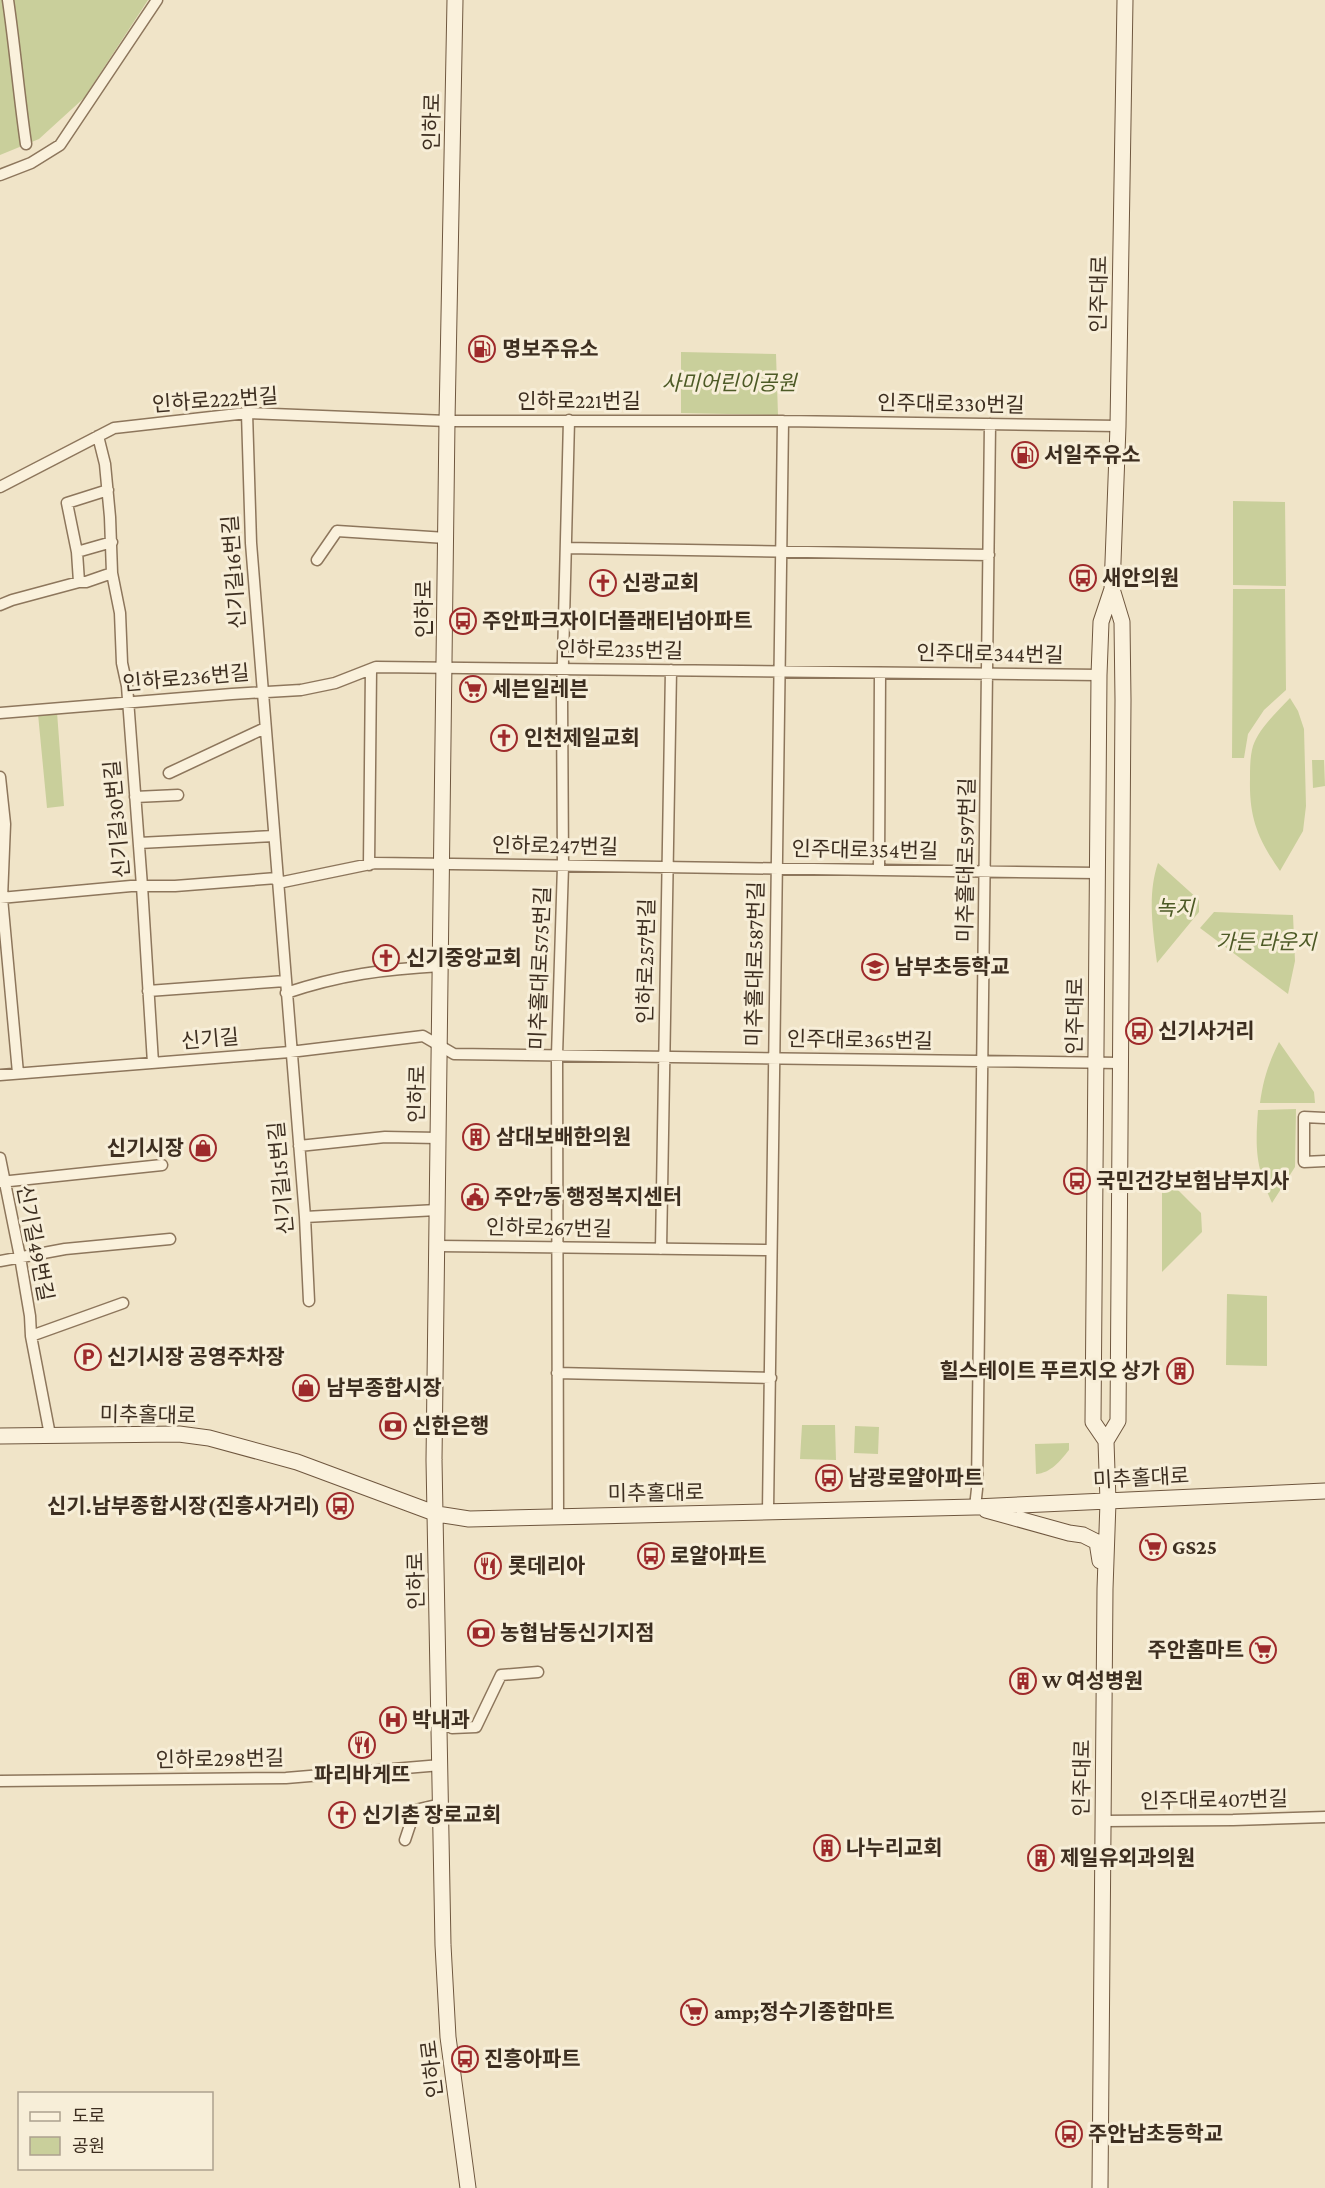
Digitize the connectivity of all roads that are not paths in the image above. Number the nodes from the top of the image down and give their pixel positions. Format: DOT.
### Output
graph roads {
  1 [pos="8,0"];
  2 [pos="157,0"];
  3 [pos="455,0"];
  4 [pos="1125,0"];
  5 [pos="26,144"];
  6 [pos="0,175"];
  7 [pos="247,413"];
  8 [pos="568,420"];
  9 [pos="447,421"];
  10 [pos="783,421"];
  11 [pos="990,424"];
  12 [pos="1118,426"];
  13 [pos="98,436"];
  14 [pos="0,487"];
  15 [pos="108,490"];
  16 [pos="446,538"];
  17 [pos="111,542"];
  18 [pos="566,548"];
  19 [pos="781,551"];
  20 [pos="77,552"];
  21 [pos="989,555"];
  22 [pos="317,560"];
  23 [pos="111,573"];
  24 [pos="79,582"];
  25 [pos="1112,589"];
  26 [pos="0,605"];
  27 [pos="445,668"];
  28 [pos="371,669"];
  29 [pos="563,669"];
  30 [pos="671,670"];
  31 [pos="779,672"];
  32 [pos="880,673"];
  33 [pos="987,674"];
  34 [pos="1099,675"];
  35 [pos="262,692"];
  36 [pos="127,702"];
  37 [pos="0,713"];
  38 [pos="265,728"];
  39 [pos="170,773"];
  40 [pos="0,777"];
  41 [pos="178,795"];
  42 [pos="135,797"];
  43 [pos="274,836"];
  44 [pos="138,843"];
  45 [pos="443,864"];
  46 [pos="369,865"];
  47 [pos="563,866"];
  48 [pos="668,867"];
  49 [pos="776,868"];
  50 [pos="879,870"];
  51 [pos="985,871"];
  52 [pos="1097,873"];
  53 [pos="277,879"];
  54 [pos="142,886"];
  55 [pos="1,898"];
  56 [pos="441,966"];
  57 [pos="285,981"];
  58 [pos="148,991"];
  59 [pos="286,993"];
  60 [pos="423,1036"];
  61 [pos="440,1045"];
  62 [pos="291,1052"];
  63 [pos="557,1056"];
  64 [pos="664,1057"];
  65 [pos="773,1058"];
  66 [pos="983,1061"];
  67 [pos="153,1063"];
  68 [pos="1095,1063"];
  69 [pos="1119,1063"];
  70 [pos="18,1073"];
  71 [pos="0,1075"];
  72 [pos="1325,1118"];
  73 [pos="438,1138"];
  74 [pos="299,1146"];
  75 [pos="0,1158"];
  76 [pos="1325,1161"];
  77 [pos="162,1165"];
  78 [pos="2,1182"];
  79 [pos="437,1210"];
  80 [pos="305,1217"];
  81 [pos="170,1239"];
  82 [pos="436,1246"];
  83 [pos="558,1247"];
  84 [pos="661,1249"];
  85 [pos="771,1250"];
  86 [pos="20,1257"];
  87 [pos="0,1261"];
  88 [pos="309,1301"];
  89 [pos="123,1303"];
  90 [pos="31,1336"];
  91 [pos="557,1373"];
  92 [pos="771,1378"];
  93 [pos="50,1435"];
  94 [pos="0,1436"];
  95 [pos="1106,1442"];
  96 [pos="1325,1491"];
  97 [pos="1108,1502"];
  98 [pos="975,1507"];
  99 [pos="768,1511"];
  100 [pos="436,1514"];
  101 [pos="558,1516"];
  102 [pos="1105,1589"];
  103 [pos="538,1672"];
  104 [pos="452,1728"];
  105 [pos="441,1765"];
  106 [pos="0,1780"];
  107 [pos="441,1804"];
  108 [pos="1325,1817"];
  109 [pos="1102,1821"];
  110 [pos="405,1840"];
  111 [pos="468,2188"];
  112 [pos="1100,2188"];
  1 -- 5 [label="street"];
  2 -- 6 [label="street"];
  3 -- 9 [label="main road, 인하로"];
  4 -- 12 [label="main road, 인주대로"];
  7 -- 9 [label="street, 인하로222번길"];
  7 -- 13 [label="street, 인하로222번길"];
  7 -- 35 [label="street, 신기길16번길"];
  8 -- 9 [label="street, 인하로221번길"];
  8 -- 10 [label="street, 인하로221번길"];
  8 -- 18 [label="street, 미추홀대로575번길"];
  9 -- 16 [label="main road, 인하로"];
  10 -- 11 [label="street, 인주대로330번길"];
  10 -- 19 [label="street, 미추홀대로587번길"];
  11 -- 12 [label="street, 인주대로330번길"];
  11 -- 21 [label="street, 미추홀대로597번길"];
  12 -- 25 [label="main road, 인주대로"];
  13 -- 14 [label="street, 인하로222번길"];
  13 -- 15 [label="street, 신기길30번길"];
  15 -- 17 [label="street, 신기길30번길"];
  15 -- 20 [label="street"];
  16 -- 22 [label="street"];
  16 -- 27 [label="main road, 인하로"];
  17 -- 20 [label="street"];
  17 -- 23 [label="street, 신기길30번길"];
  18 -- 19 [label="street"];
  18 -- 29 [label="street, 미추홀대로575번길"];
  19 -- 21 [label="street"];
  19 -- 31 [label="street, 미추홀대로587번길"];
  20 -- 24 [label="street"];
  21 -- 33 [label="street, 미추홀대로597번길"];
  23 -- 24 [label="street"];
  23 -- 36 [label="street, 신기길30번길"];
  24 -- 26 [label="street"];
  25 -- 34 [label="main road, 인주대로"];
  25 -- 69 [label="main road, 인주대로"];
  27 -- 28 [label="street, 인하로236번길"];
  27 -- 29 [label="street, 인하로235번길"];
  27 -- 45 [label="main road, 인하로"];
  28 -- 35 [label="street, 인하로236번길"];
  28 -- 46 [label="street"];
  29 -- 30 [label="street, 인하로235번길"];
  29 -- 47 [label="street, 미추홀대로575번길"];
  30 -- 31 [label="street, 인하로235번길"];
  30 -- 48 [label="street"];
  31 -- 32 [label="street, 인주대로344번길"];
  31 -- 49 [label="street, 미추홀대로587번길"];
  32 -- 33 [label="street, 인주대로344번길"];
  32 -- 50 [label="street"];
  33 -- 34 [label="street, 인주대로344번길"];
  33 -- 51 [label="street, 미추홀대로597번길"];
  34 -- 52 [label="main road, 인주대로"];
  35 -- 36 [label="street, 인하로236번길"];
  35 -- 38 [label="street, 신기길16번길"];
  36 -- 37 [label="street, 인하로236번길"];
  36 -- 42 [label="street, 신기길30번길"];
  38 -- 39 [label="street"];
  38 -- 43 [label="street, 신기길16번길"];
  40 -- 55 [label="street"];
  41 -- 42 [label="street"];
  42 -- 44 [label="street, 신기길30번길"];
  43 -- 44 [label="street"];
  43 -- 53 [label="street, 신기길16번길"];
  44 -- 54 [label="street, 신기길30번길"];
  45 -- 46 [label="street, 인하로247번길"];
  45 -- 47 [label="street, 인하로247번길"];
  45 -- 56 [label="main road, 인하로"];
  46 -- 53 [label="street, 인하로247번길"];
  47 -- 48 [label="street, 인하로247번길"];
  47 -- 63 [label="street, 미추홀대로575번길"];
  48 -- 49 [label="street, 인하로247번길"];
  48 -- 64 [label="street, 인하로257번길"];
  49 -- 50 [label="street, 인주대로354번길"];
  49 -- 65 [label="street, 미추홀대로587번길"];
  50 -- 51 [label="street, 인주대로354번길"];
  51 -- 52 [label="street, 인주대로354번길"];
  51 -- 66 [label="street, 미추홀대로597번길"];
  52 -- 68 [label="main road, 인주대로"];
  53 -- 54 [label="street, 인하로247번길"];
  53 -- 57 [label="street, 신기길16번길"];
  54 -- 55 [label="street, 인하로247번길"];
  54 -- 58 [label="street, 신기길30번길"];
  55 -- 70 [label="street"];
  56 -- 59 [label="street"];
  56 -- 61 [label="main road, 인하로"];
  57 -- 58 [label="street"];
  57 -- 59 [label="street, 신기길16번길"];
  58 -- 67 [label="street, 신기길30번길"];
  59 -- 62 [label="street, 신기길16번길"];
  60 -- 61 [label="street, 인주대로365번길"];
  60 -- 62 [label="street, 신기길"];
  61 -- 63 [label="street, 인주대로365번길"];
  61 -- 73 [label="main road, 인하로"];
  62 -- 67 [label="street, 신기길"];
  62 -- 74 [label="street, 신기길15번길"];
  63 -- 64 [label="street, 인주대로365번길"];
  63 -- 83 [label="street, 미추홀대로575번길"];
  64 -- 65 [label="street, 인주대로365번길"];
  64 -- 84 [label="street"];
  65 -- 66 [label="street, 인주대로365번길"];
  65 -- 85 [label="street, 미추홀대로587번길"];
  66 -- 68 [label="street, 인주대로365번길"];
  66 -- 98 [label="street, 미추홀대로597번길"];
  67 -- 70 [label="street, 신기길"];
  68 -- 69 [label="street, 인주대로365번길"];
  68 -- 95 [label="main road, 인주대로"];
  69 -- 95 [label="main road, 인주대로"];
  70 -- 71 [label="street, 신기길"];
  72 -- 76 [label="street"];
  73 -- 74 [label="street"];
  73 -- 79 [label="main road, 인하로"];
  74 -- 80 [label="street, 신기길15번길"];
  75 -- 78 [label="street, 신기길49번길"];
  77 -- 78 [label="street"];
  78 -- 86 [label="street, 신기길49번길"];
  79 -- 80 [label="street"];
  79 -- 82 [label="main road, 인하로"];
  80 -- 88 [label="street, 신기길15번길"];
  81 -- 86 [label="street"];
  82 -- 83 [label="street, 인하로267번길"];
  82 -- 100 [label="main road, 인하로"];
  83 -- 84 [label="street, 인하로267번길"];
  83 -- 91 [label="street, 미추홀대로575번길"];
  84 -- 85 [label="street, 인하로267번길"];
  85 -- 92 [label="street, 미추홀대로587번길"];
  86 -- 87 [label="street"];
  86 -- 90 [label="street, 신기길49번길"];
  89 -- 90 [label="street"];
  90 -- 93 [label="street, 신기길49번길"];
  91 -- 92 [label="street"];
  91 -- 101 [label="street, 미추홀대로575번길"];
  92 -- 99 [label="street, 미추홀대로587번길"];
  93 -- 94 [label="main road, 미추홀대로"];
  93 -- 100 [label="main road, 미추홀대로"];
  95 -- 97 [label="main road, 인주대로"];
  96 -- 97 [label="main road, 미추홀대로"];
  97 -- 98 [label="main road, 미추홀대로"];
  97 -- 102 [label="main road, 인주대로"];
  98 -- 99 [label="main road, 미추홀대로"];
  98 -- 102 [label="main road"];
  99 -- 101 [label="main road, 미추홀대로"];
  100 -- 101 [label="main road, 미추홀대로"];
  100 -- 105 [label="main road, 인하로"];
  102 -- 109 [label="main road, 인주대로"];
  103 -- 104 [label="street"];
  105 -- 106 [label="street, 인하로298번길"];
  105 -- 107 [label="main road, 인하로"];
  107 -- 110 [label="street"];
  107 -- 111 [label="main road, 인하로"];
  108 -- 109 [label="street, 인주대로407번길"];
  109 -- 112 [label="main road, 인주대로"];
}
